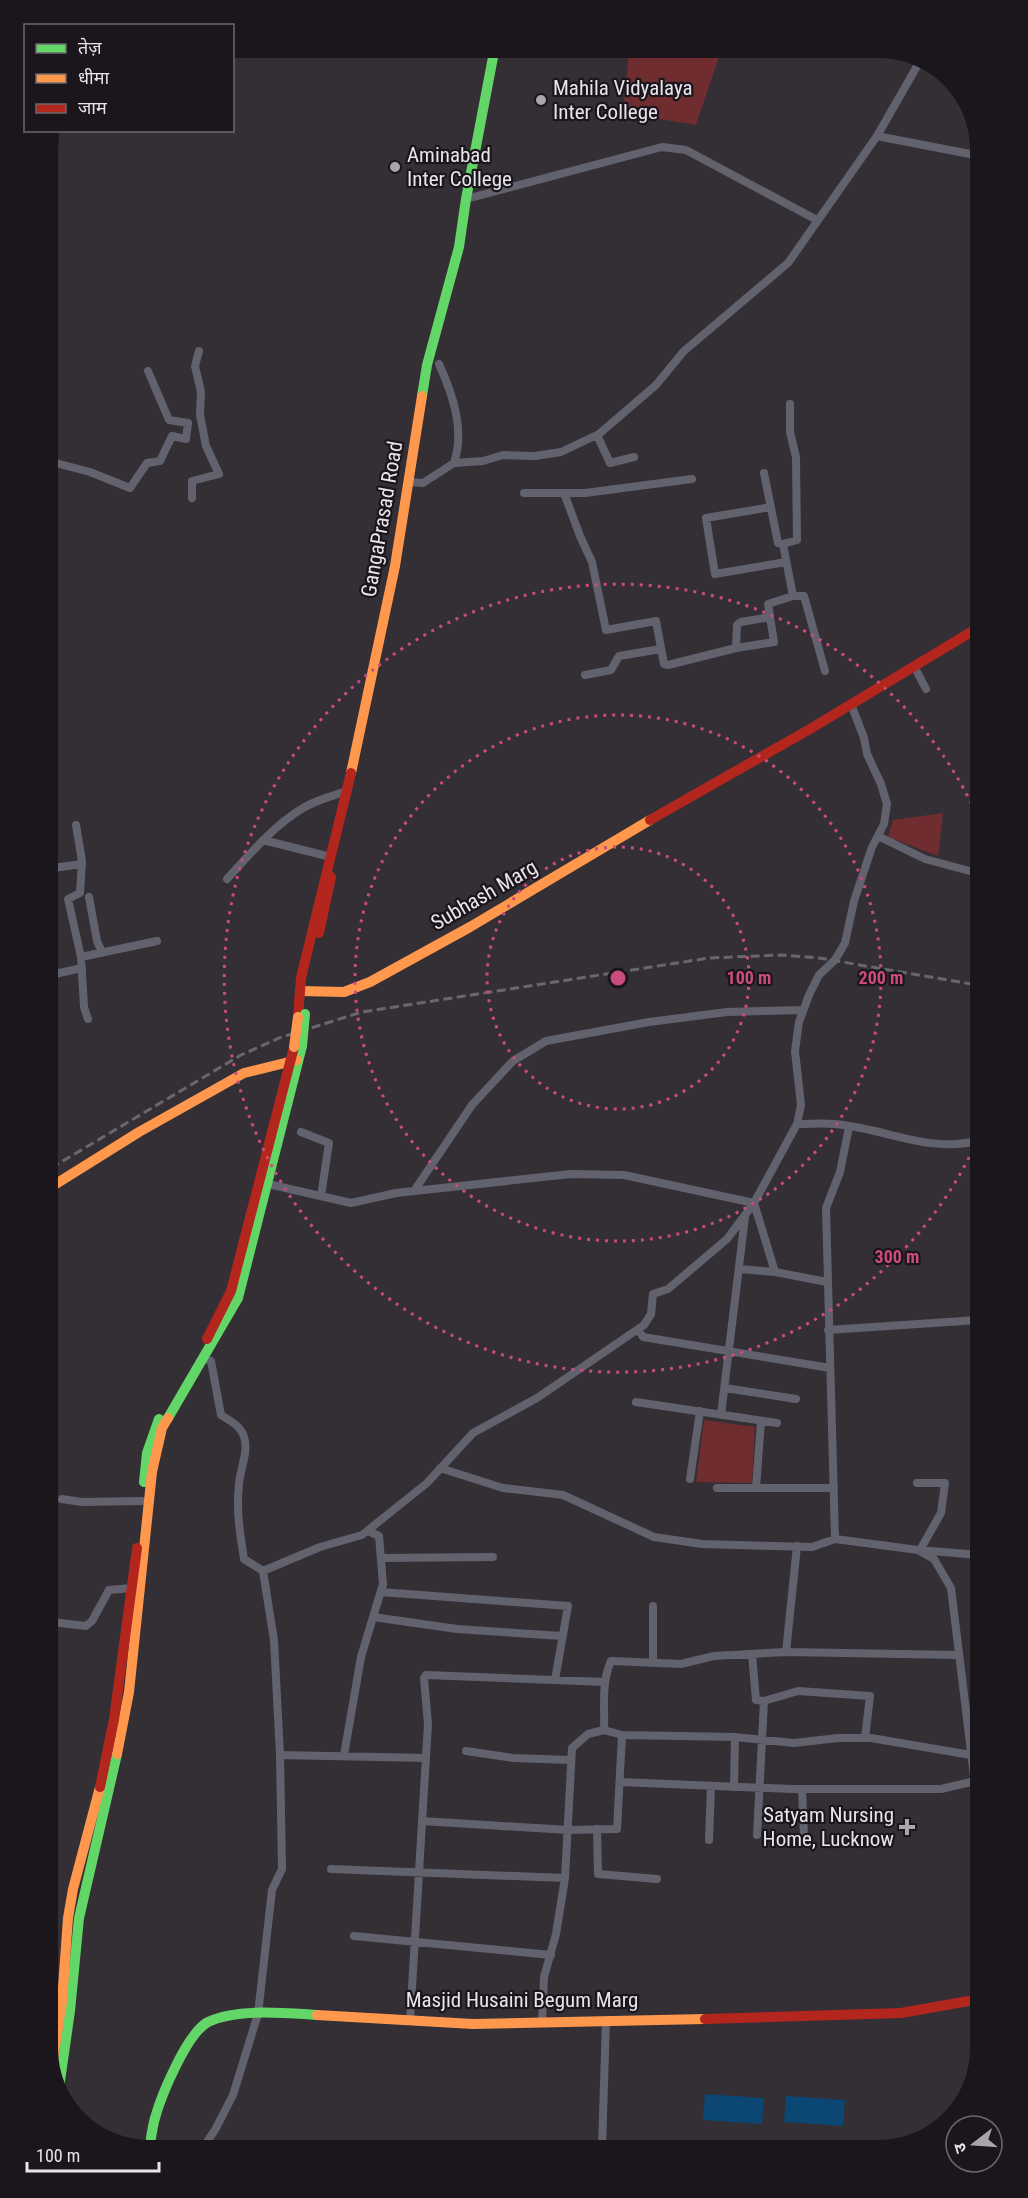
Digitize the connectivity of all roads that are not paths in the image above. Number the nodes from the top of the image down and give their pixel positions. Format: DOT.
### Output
graph roads {
  1 [pos="493,59"];
  2 [pos="917,67"];
  3 [pos="877,136"];
  4 [pos="970,154"];
  5 [pos="466,199"];
  6 [pos="817,220"];
  7 [pos="199,351"];
  8 [pos="439,364"];
  9 [pos="148,371"];
  10 [pos="790,405"];
  11 [pos="201,422"];
  12 [pos="188,423"];
  13 [pos="597,435"];
  14 [pos="634,457"];
  15 [pos="453,463"];
  16 [pos="59,464"];
  17 [pos="764,473"];
  18 [pos="692,479"];
  19 [pos="409,482"];
  20 [pos="524,493"];
  21 [pos="564,493"];
  22 [pos="192,498"];
  23 [pos="771,507"];
  24 [pos="783,544"];
  25 [pos="786,562"];
  26 [pos="793,596"];
  27 [pos="770,617"];
  28 [pos="970,633"];
  29 [pos="736,648"];
  30 [pos="661,649"];
  31 [pos="914,666"];
  32 [pos="825,671"];
  33 [pos="585,675"];
  34 [pos="926,689"];
  35 [pos="851,704"];
  36 [pos="346,791"];
  37 [pos="76,825"];
  38 [pos="878,836"];
  39 [pos="263,840"];
  40 [pos="331,857"];
  41 [pos="82,864"];
  42 [pos="59,867"];
  43 [pos="970,871"];
  44 [pos="227,879"];
  45 [pos="89,897"];
  46 [pos="157,941"];
  47 [pos="102,952"];
  48 [pos="81,957"];
  49 [pos="82,968"];
  50 [pos="59,973"];
  51 [pos="303,990"];
  52 [pos="803,1010"];
  53 [pos="88,1019"];
  54 [pos="295,1061"];
  55 [pos="797,1124"];
  56 [pos="849,1126"];
  57 [pos="301,1132"];
  58 [pos="970,1143"];
  59 [pos="59,1182"];
  60 [pos="268,1184"];
  61 [pos="414,1191"];
  62 [pos="321,1196"];
  63 [pos="754,1203"];
  64 [pos="745,1215"];
  65 [pos="739,1269"];
  66 [pos="775,1272"];
  67 [pos="827,1282"];
  68 [pos="970,1321"];
  69 [pos="638,1329"];
  70 [pos="828,1330"];
  71 [pos="729,1352"];
  72 [pos="203,1358"];
  73 [pos="830,1368"];
  74 [pos="724,1388"];
  75 [pos="796,1399"];
  76 [pos="636,1402"];
  77 [pos="700,1412"];
  78 [pos="721,1415"];
  79 [pos="761,1421"];
  80 [pos="777,1423"];
  81 [pos="440,1468"];
  82 [pos="690,1479"];
  83 [pos="916,1483"];
  84 [pos="717,1488"];
  85 [pos="756,1488"];
  86 [pos="834,1488"];
  87 [pos="62,1499"];
  88 [pos="142,1502"];
  89 [pos="368,1531"];
  90 [pos="835,1539"];
  91 [pos="797,1546"];
  92 [pos="919,1550"];
  93 [pos="970,1554"];
  94 [pos="493,1557"];
  95 [pos="381,1558"];
  96 [pos="263,1571"];
  97 [pos="132,1587"];
  98 [pos="381,1592"];
  99 [pos="652,1606"];
  100 [pos="373,1617"];
  101 [pos="59,1623"];
  102 [pos="562,1636"];
  103 [pos="786,1652"];
  104 [pos="752,1654"];
  105 [pos="958,1655"];
  106 [pos="653,1662"];
  107 [pos="555,1680"];
  108 [pos="605,1682"];
  109 [pos="764,1701"];
  110 [pos="604,1730"];
  111 [pos="622,1735"];
  112 [pos="735,1737"];
  113 [pos="865,1738"];
  114 [pos="761,1739"];
  115 [pos="970,1747"];
  116 [pos="466,1751"];
  117 [pos="280,1755"];
  118 [pos="344,1755"];
  119 [pos="970,1755"];
  120 [pos="426,1758"];
  121 [pos="571,1760"];
  122 [pos="621,1782"];
  123 [pos="970,1782"];
  124 [pos="711,1786"];
  125 [pos="734,1787"];
  126 [pos="759,1788"];
  127 [pos="802,1789"];
  128 [pos="422,1821"];
  129 [pos="597,1829"];
  130 [pos="568,1830"];
  131 [pos="757,1835"];
  132 [pos="804,1836"];
  133 [pos="709,1840"];
  134 [pos="331,1869"];
  135 [pos="420,1873"];
  136 [pos="565,1878"];
  137 [pos="657,1879"];
  138 [pos="354,1936"];
  139 [pos="415,1942"];
  140 [pos="551,1956"];
  141 [pos="970,2001"];
  142 [pos="258,2014"];
  143 [pos="59,2020"];
  144 [pos="410,2020"];
  145 [pos="606,2021"];
  146 [pos="542,2023"];
  147 [pos="61,2070"];
  148 [pos="150,2139"];
  149 [pos="209,2139"];
  150 [pos="602,2140"];
  1 -- 5 [label="street, GangaPrasad Road"];
  2 -- 3 [label="street"];
  3 -- 4 [label="street"];
  3 -- 6 [label="street"];
  5 -- 6 [label="street"];
  5 -- 19 [label="street, GangaPrasad Road"];
  6 -- 13 [label="street"];
  7 -- 11 [label="street"];
  8 -- 15 [label="street"];
  9 -- 12 [label="street"];
  10 -- 24 [label="street"];
  11 -- 12 [label="street"];
  11 -- 22 [label="street"];
  12 -- 16 [label="street"];
  13 -- 14 [label="street"];
  13 -- 15 [label="street"];
  15 -- 19 [label="street"];
  17 -- 23 [label="street"];
  18 -- 21 [label="street"];
  19 -- 36 [label="street, GangaPrasad Road"];
  20 -- 21 [label="street"];
  21 -- 30 [label="street"];
  23 -- 24 [label="street"];
  23 -- 25 [label="street"];
  24 -- 25 [label="street"];
  25 -- 26 [label="street"];
  26 -- 27 [label="street"];
  26 -- 32 [label="street"];
  27 -- 29 [label="street"];
  27 -- 29 [label="street"];
  28 -- 31 [label="street, Subhash Marg"];
  29 -- 30 [label="street"];
  30 -- 33 [label="street"];
  31 -- 34 [label="street"];
  31 -- 35 [label="street, Subhash Marg"];
  35 -- 38 [label="street"];
  35 -- 51 [label="street, Subhash Marg"];
  36 -- 39 [label="street"];
  36 -- 40 [label="street, GangaPrasad Road"];
  37 -- 41 [label="street"];
  38 -- 43 [label="street"];
  38 -- 52 [label="street"];
  39 -- 40 [label="street"];
  39 -- 44 [label="street"];
  40 -- 51 [label="street, GangaPrasad Road"];
  41 -- 42 [label="street"];
  41 -- 48 [label="street"];
  45 -- 47 [label="street"];
  46 -- 47 [label="street"];
  47 -- 48 [label="street"];
  48 -- 49 [label="street"];
  49 -- 50 [label="street"];
  49 -- 53 [label="street"];
  51 -- 54 [label="street, bridge"];
  52 -- 55 [label="street"];
  52 -- 61 [label="street"];
  54 -- 59 [label="street"];
  54 -- 60 [label="street"];
  54 -- 88 [label="street"];
  55 -- 56 [label="street"];
  55 -- 63 [label="street"];
  56 -- 58 [label="street"];
  56 -- 67 [label="street"];
  57 -- 62 [label="street"];
  60 -- 62 [label="street"];
  60 -- 72 [label="street"];
  61 -- 62 [label="street"];
  61 -- 63 [label="street"];
  63 -- 64 [label="street"];
  63 -- 66 [label="street"];
  64 -- 65 [label="street"];
  64 -- 69 [label="street"];
  65 -- 66 [label="street"];
  65 -- 71 [label="street"];
  66 -- 67 [label="street"];
  67 -- 70 [label="street"];
  68 -- 70 [label="street"];
  69 -- 71 [label="street"];
  69 -- 81 [label="street"];
  70 -- 73 [label="street"];
  71 -- 73 [label="street"];
  71 -- 74 [label="street"];
  72 -- 96 [label="street"];
  72 -- 147 [label="street"];
  73 -- 86 [label="street"];
  74 -- 75 [label="street"];
  74 -- 78 [label="street"];
  76 -- 77 [label="street"];
  77 -- 78 [label="street"];
  77 -- 82 [label="street"];
  78 -- 79 [label="street"];
  79 -- 80 [label="street"];
  79 -- 85 [label="street"];
  81 -- 89 [label="street"];
  81 -- 91 [label="street"];
  83 -- 92 [label="street"];
  84 -- 85 [label="street"];
  85 -- 86 [label="street"];
  86 -- 90 [label="street"];
  87 -- 88 [label="street"];
  88 -- 97 [label="street"];
  89 -- 95 [label="street"];
  89 -- 96 [label="street"];
  90 -- 91 [label="street"];
  90 -- 92 [label="street"];
  91 -- 103 [label="street"];
  92 -- 93 [label="street"];
  92 -- 105 [label="street"];
  94 -- 95 [label="street"];
  95 -- 98 [label="street"];
  96 -- 117 [label="street"];
  97 -- 101 [label="street"];
  97 -- 143 [label="street"];
  98 -- 100 [label="street"];
  98 -- 102 [label="street"];
  99 -- 106 [label="street"];
  100 -- 102 [label="street"];
  100 -- 118 [label="street"];
  102 -- 107 [label="street"];
  103 -- 104 [label="street"];
  103 -- 105 [label="street"];
  104 -- 106 [label="street"];
  104 -- 109 [label="street"];
  105 -- 115 [label="street"];
  106 -- 108 [label="street"];
  107 -- 108 [label="street"];
  107 -- 120 [label="street"];
  108 -- 110 [label="street"];
  109 -- 113 [label="street"];
  109 -- 114 [label="street"];
  110 -- 111 [label="street"];
  110 -- 121 [label="street"];
  111 -- 112 [label="street"];
  111 -- 122 [label="street"];
  112 -- 114 [label="street"];
  112 -- 125 [label="street"];
  113 -- 114 [label="street"];
  113 -- 119 [label="street"];
  114 -- 126 [label="street"];
  116 -- 121 [label="street"];
  117 -- 118 [label="street"];
  117 -- 142 [label="street"];
  118 -- 120 [label="street"];
  120 -- 128 [label="street"];
  121 -- 130 [label="street"];
  122 -- 124 [label="street"];
  122 -- 129 [label="street"];
  123 -- 127 [label="street"];
  124 -- 125 [label="street"];
  124 -- 133 [label="street"];
  125 -- 126 [label="street"];
  126 -- 127 [label="street"];
  126 -- 131 [label="street"];
  127 -- 132 [label="street"];
  128 -- 130 [label="street"];
  128 -- 135 [label="street"];
  129 -- 130 [label="street"];
  129 -- 137 [label="street"];
  130 -- 136 [label="street"];
  134 -- 135 [label="street"];
  135 -- 136 [label="street"];
  135 -- 139 [label="street"];
  136 -- 140 [label="street"];
  138 -- 139 [label="street"];
  139 -- 140 [label="street"];
  139 -- 144 [label="street"];
  140 -- 146 [label="street"];
  141 -- 145 [label="street, Masjid Husaini Begum Marg"];
  142 -- 144 [label="street, Masjid Husaini Begum Marg"];
  142 -- 148 [label="street, Masjid Husaini Begum Marg"];
  142 -- 149 [label="street"];
  144 -- 146 [label="street, Masjid Husaini Begum Marg"];
  145 -- 146 [label="street, Masjid Husaini Begum Marg"];
  145 -- 150 [label="street"];
}
